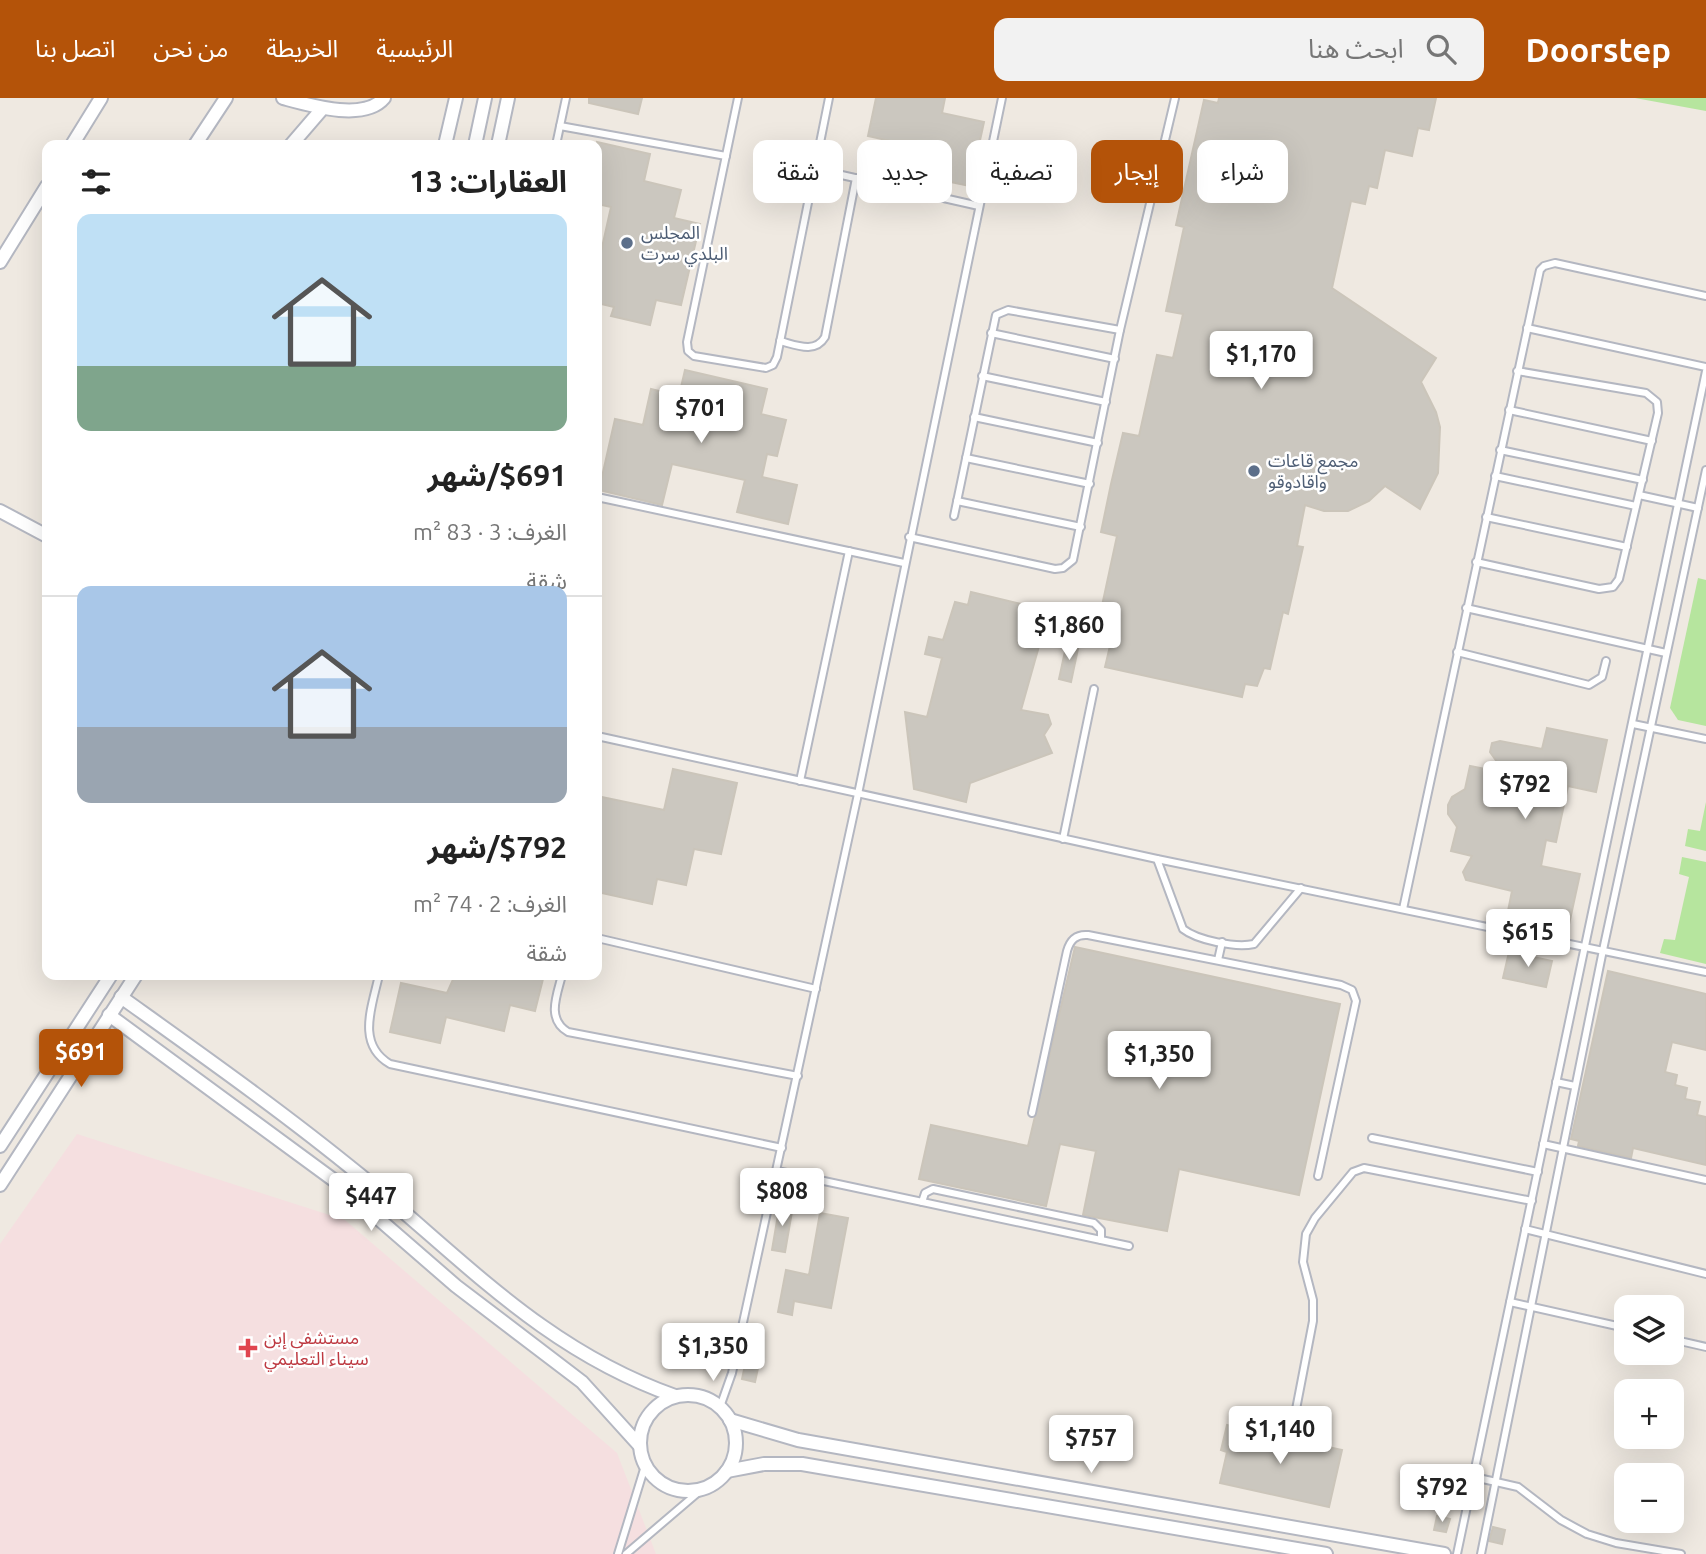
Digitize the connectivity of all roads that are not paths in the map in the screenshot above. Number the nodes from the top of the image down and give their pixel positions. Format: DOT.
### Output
graph roads {
  1 [pos="101,98"];
  2 [pos="226,98"];
  3 [pos="283,98"];
  4 [pos="384,98"];
  5 [pos="456,98"];
  6 [pos="485,98"];
  7 [pos="508,98"];
  8 [pos="566,98"];
  9 [pos="738,98"];
  10 [pos="829,98"];
  11 [pos="1002,98"];
  12 [pos="1175,98"];
  13 [pos="322,109"];
  14 [pos="561,126"];
  15 [pos="75,140"];
  16 [pos="198,140"];
  17 [pos="295,140"];
  18 [pos="446,140"];
  19 [pos="476,140"];
  20 [pos="499,140"];
  21 [pos="557,140"];
  22 [pos="821,140"];
  23 [pos="726,156"];
  24 [pos="843,175"];
  25 [pos="856,178"];
  26 [pos="42,194"];
  27 [pos="808,203"];
  28 [pos="979,206"];
  29 [pos="0,262"];
  30 [pos="1706,296"];
  31 [pos="1527,328"];
  32 [pos="1121,331"];
  33 [pos="990,333"];
  34 [pos="780,341"];
  35 [pos="1115,359"];
  36 [pos="1706,369"];
  37 [pos="1517,371"];
  38 [pos="982,376"];
  39 [pos="1106,402"];
  40 [pos="1509,410"];
  41 [pos="974,417"];
  42 [pos="1652,441"];
  43 [pos="1098,443"];
  44 [pos="1500,450"];
  45 [pos="965,458"];
  46 [pos="1706,470"];
  47 [pos="1495,476"];
  48 [pos="1643,480"];
  49 [pos="1090,484"];
  50 [pos="1639,495"];
  51 [pos="602,498"];
  52 [pos="957,500"];
  53 [pos="1679,504"];
  54 [pos="1636,506"];
  55 [pos="1698,508"];
  56 [pos="0,511"];
  57 [pos="954,516"];
  58 [pos="1486,517"];
  59 [pos="1081,527"];
  60 [pos="42,533"];
  61 [pos="909,537"];
  62 [pos="1627,547"];
  63 [pos="849,551"];
  64 [pos="1476,562"];
  65 [pos="904,563"];
  66 [pos="1466,608"];
  67 [pos="1649,649"];
  68 [pos="1457,652"];
  69 [pos="1666,653"];
  70 [pos="1606,661"];
  71 [pos="1094,689"];
  72 [pos="1633,724"];
  73 [pos="1650,727"];
  74 [pos="602,737"];
  75 [pos="1706,739"];
  76 [pos="800,781"];
  77 [pos="858,794"];
  78 [pos="1063,839"];
  79 [pos="1157,859"];
  80 [pos="1301,888"];
  81 [pos="1403,909"];
  82 [pos="602,939"];
  83 [pos="1222,942"];
  84 [pos="1585,946"];
  85 [pos="1603,950"];
  86 [pos="1217,960"];
  87 [pos="1706,972"];
  88 [pos="108,980"];
  89 [pos="132,980"];
  90 [pos="378,980"];
  91 [pos="561,980"];
  92 [pos="816,989"];
  93 [pos="121,997"];
  94 [pos="109,1015"];
  95 [pos="798,1076"];
  96 [pos="1556,1082"];
  97 [pos="1575,1086"];
  98 [pos="1032,1113"];
  99 [pos="1372,1138"];
  100 [pos="1544,1144"];
  101 [pos="0,1146"];
  102 [pos="782,1148"];
  103 [pos="1563,1148"];
  104 [pos="777,1171"];
  105 [pos="1538,1172"];
  106 [pos="1318,1176"];
  107 [pos="1706,1180"];
  108 [pos="0,1185"];
  109 [pos="1532,1200"];
  110 [pos="922,1202"];
  111 [pos="1525,1229"];
  112 [pos="1546,1234"];
  113 [pos="1101,1240"];
  114 [pos="1129,1246"];
  115 [pos="1706,1274"];
  116 [pos="1510,1302"];
  117 [pos="1531,1306"];
  118 [pos="1614,1325"];
  119 [pos="1684,1342"];
  120 [pos="1706,1347"];
  121 [pos="675,1396"];
  122 [pos="720,1407"];
  123 [pos="730,1420"];
  124 [pos="1293,1425"];
  125 [pos="639,1446"];
  126 [pos="645,1466"];
  127 [pos="727,1471"];
  128 [pos="1474,1477"];
  129 [pos="1496,1481"];
  130 [pos="701,1490"];
  131 [pos="618,1554"];
  132 [pos="626,1554"];
  133 [pos="1326,1554"];
  134 [pos="1444,1554"];
  135 [pos="1457,1554"];
  136 [pos="1481,1554"];
  137 [pos="1681,1554"];
  1 -- 15 [label="street"];
  2 -- 16 [label="street"];
  3 -- 13 [label="street"];
  4 -- 13 [label="street"];
  5 -- 18 [label="street"];
  6 -- 19 [label="street"];
  7 -- 20 [label="street"];
  8 -- 14 [label="lane"];
  9 -- 23 [label="lane"];
  10 -- 22 [label="lane"];
  11 -- 28 [label="lane"];
  12 -- 32 [label="lane"];
  13 -- 17 [label="street"];
  14 -- 21 [label="lane"];
  14 -- 23 [label="lane"];
  23 -- 34 [label="lane"];
  24 -- 25 [label="lane"];
  25 -- 28 [label="lane"];
  25 -- 34 [label="lane"];
  26 -- 29 [label="street"];
  27 -- 34 [label="lane"];
  28 -- 61 [label="lane"];
  30 -- 31 [label="lane"];
  31 -- 36 [label="lane"];
  31 -- 37 [label="lane"];
  32 -- 33 [label="lane"];
  32 -- 35 [label="lane"];
  33 -- 35 [label="lane"];
  33 -- 38 [label="lane"];
  35 -- 39 [label="lane"];
  36 -- 53 [label="lane"];
  37 -- 40 [label="lane"];
  37 -- 42 [label="lane"];
  38 -- 39 [label="lane"];
  38 -- 41 [label="lane"];
  39 -- 43 [label="lane"];
  40 -- 42 [label="lane"];
  40 -- 44 [label="lane"];
  41 -- 43 [label="lane"];
  41 -- 45 [label="lane"];
  42 -- 48 [label="lane"];
  43 -- 49 [label="lane"];
  44 -- 47 [label="lane"];
  44 -- 48 [label="lane"];
  45 -- 49 [label="lane"];
  45 -- 52 [label="lane"];
  46 -- 55 [label="lane"];
  47 -- 54 [label="lane"];
  47 -- 58 [label="lane"];
  48 -- 50 [label="lane"];
  49 -- 59 [label="lane"];
  50 -- 53 [label="lane"];
  50 -- 54 [label="lane"];
  51 -- 63 [label="lane"];
  52 -- 57 [label="lane"];
  52 -- 59 [label="lane"];
  53 -- 55 [label="lane"];
  53 -- 67 [label="lane"];
  54 -- 62 [label="lane"];
  55 -- 69 [label="lane"];
  56 -- 60 [label="street"];
  58 -- 62 [label="lane"];
  58 -- 64 [label="lane"];
  59 -- 61 [label="lane"];
  61 -- 65 [label="lane"];
  62 -- 64 [label="lane"];
  63 -- 65 [label="lane"];
  63 -- 76 [label="lane"];
  64 -- 66 [label="lane"];
  65 -- 77 [label="lane"];
  66 -- 67 [label="lane"];
  66 -- 68 [label="lane"];
  67 -- 69 [label="lane"];
  67 -- 72 [label="lane"];
  68 -- 70 [label="lane"];
  68 -- 81 [label="lane"];
  69 -- 73 [label="lane"];
  71 -- 78 [label="lane"];
  72 -- 73 [label="lane"];
  72 -- 84 [label="lane"];
  73 -- 75 [label="lane"];
  73 -- 85 [label="lane"];
  74 -- 76 [label="lane"];
  76 -- 77 [label="lane"];
  77 -- 78 [label="lane"];
  77 -- 92 [label="lane"];
  78 -- 79 [label="lane"];
  79 -- 80 [label="lane"];
  79 -- 83 [label="lane"];
  80 -- 81 [label="lane"];
  80 -- 83 [label="lane"];
  81 -- 84 [label="lane"];
  82 -- 92 [label="lane"];
  83 -- 86 [label="lane"];
  84 -- 85 [label="lane"];
  84 -- 96 [label="lane"];
  85 -- 87 [label="lane"];
  85 -- 97 [label="lane"];
  86 -- 98 [label="lane"];
  86 -- 106 [label="lane"];
  88 -- 101 [label="street"];
  89 -- 93 [label="street"];
  90 -- 102 [label="lane"];
  91 -- 95 [label="lane"];
  92 -- 95 [label="lane"];
  93 -- 94 [label="street"];
  93 -- 121 [label="street"];
  94 -- 108 [label="street"];
  94 -- 125 [label="street"];
  95 -- 102 [label="lane"];
  96 -- 97 [label="lane"];
  96 -- 100 [label="lane"];
  97 -- 103 [label="lane"];
  99 -- 105 [label="lane"];
  100 -- 103 [label="lane"];
  100 -- 105 [label="lane"];
  102 -- 104 [label="lane"];
  103 -- 107 [label="lane"];
  103 -- 112 [label="lane"];
  104 -- 110 [label="lane"];
  104 -- 122 [label="lane"];
  105 -- 109 [label="lane"];
  109 -- 111 [label="lane"];
  109 -- 124 [label="lane"];
  110 -- 113 [label="lane"];
  110 -- 113 [label="lane"];
  111 -- 112 [label="lane"];
  111 -- 116 [label="lane"];
  112 -- 115 [label="lane"];
  112 -- 117 [label="lane"];
  113 -- 114 [label="lane"];
  116 -- 117 [label="lane"];
  116 -- 128 [label="lane"];
  117 -- 118 [label="lane"];
  117 -- 129 [label="lane"];
  119 -- 120 [label="lane"];
  121 -- 122 [label="street"];
  121 -- 125 [label="street"];
  122 -- 123 [label="street"];
  123 -- 127 [label="street"];
  123 -- 134 [label="street"];
  125 -- 126 [label="street"];
  126 -- 130 [label="street"];
  126 -- 131 [label="lane"];
  127 -- 130 [label="street"];
  127 -- 133 [label="street"];
  128 -- 129 [label="lane"];
  128 -- 135 [label="lane"];
  129 -- 136 [label="lane"];
  129 -- 137 [label="lane"];
  130 -- 132 [label="lane"];
}
